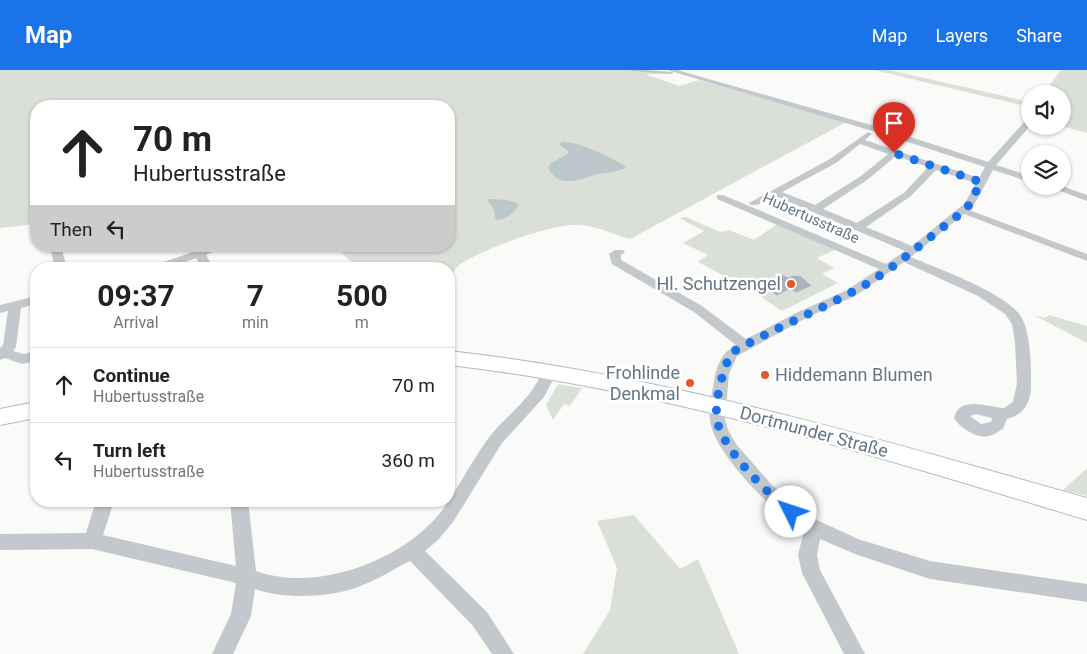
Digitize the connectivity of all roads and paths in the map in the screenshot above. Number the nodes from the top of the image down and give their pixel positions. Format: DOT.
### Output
graph roads {
  1 [pos="670,70"];
  2 [pos="1021,131"];
  3 [pos="868,134"];
  4 [pos="859,141"];
  5 [pos="894,153"];
  6 [pos="934,166"];
  7 [pos="990,166"];
  8 [pos="1021,176"];
  9 [pos="981,182"];
  10 [pos="774,192"];
  11 [pos="1071,193"];
  12 [pos="720,197"];
  13 [pos="1087,198"];
  14 [pos="754,203"];
  15 [pos="816,209"];
  16 [pos="964,211"];
  17 [pos="858,227"];
  18 [pos="193,252"];
  19 [pos="619,252"];
  20 [pos="908,254"];
  21 [pos="1087,258"];
  22 [pos="170,262"];
  23 [pos="888,270"];
  24 [pos="30,301"];
  25 [pos="15,305"];
  26 [pos="0,309"];
  27 [pos="744,345"];
  28 [pos="2,354"];
  29 [pos="30,357"];
  30 [pos="455,359"];
  31 [pos="550,372"];
  32 [pos="718,406"];
  33 [pos="30,411"];
  34 [pos="1000,415"];
  35 [pos="0,417"];
  36 [pos="455,504"];
  37 [pos="103,507"];
  38 [pos="240,507"];
  39 [pos="453,507"];
  40 [pos="1087,509"];
  41 [pos="814,528"];
  42 [pos="92,541"];
  43 [pos="0,542"];
  44 [pos="412,550"];
  45 [pos="247,577"];
  46 [pos="1087,593"];
  47 [pos="222,654"];
  48 [pos="504,654"];
  49 [pos="855,654"];
  1 -- 7 [label="street"];
  2 -- 7 [label="street"];
  3 -- 4 [label="street, Hubertusstraße"];
  4 -- 5 [label="street"];
  4 -- 10 [label="street, Hubertusstraße"];
  5 -- 6 [label="street"];
  5 -- 15 [label="street, Hubertusstraße"];
  6 -- 9 [label="street"];
  6 -- 17 [label="street, Hubertusstraße"];
  7 -- 8 [label="street"];
  7 -- 9 [label="street"];
  9 -- 16 [label="street"];
  10 -- 14 [label="street, Hubertusstraße"];
  10 -- 15 [label="street, Hubertusstraße"];
  11 -- 13 [label="street"];
  12 -- 23 [label="street, Hubertusstraße"];
  15 -- 17 [label="street, Hubertusstraße"];
  16 -- 20 [label="street"];
  16 -- 21 [label="street"];
  17 -- 20 [label="street, Hubertusstraße"];
  18 -- 22 [label="street"];
  19 -- 27 [label="street"];
  20 -- 23 [label="street"];
  20 -- 34 [label="street, Hubertusstraße"];
  23 -- 27 [label="street"];
  24 -- 25 [label="street"];
  25 -- 26 [label="street"];
  25 -- 28 [label="street"];
  27 -- 32 [label="street"];
  28 -- 29 [label="street"];
  30 -- 31 [label="main road, Dortmunder Straße"];
  31 -- 32 [label="main road, Dortmunder Straße"];
  31 -- 36 [label="street"];
  32 -- 40 [label="main road, Dortmunder Straße"];
  32 -- 41 [label="street"];
  33 -- 35 [label="main road"];
  37 -- 42 [label="street"];
  38 -- 45 [label="street"];
  39 -- 44 [label="street"];
  41 -- 46 [label="street"];
  41 -- 49 [label="street"];
  42 -- 43 [label="street"];
  42 -- 45 [label="street"];
  44 -- 45 [label="street"];
  44 -- 48 [label="street"];
  45 -- 47 [label="street"];
}
